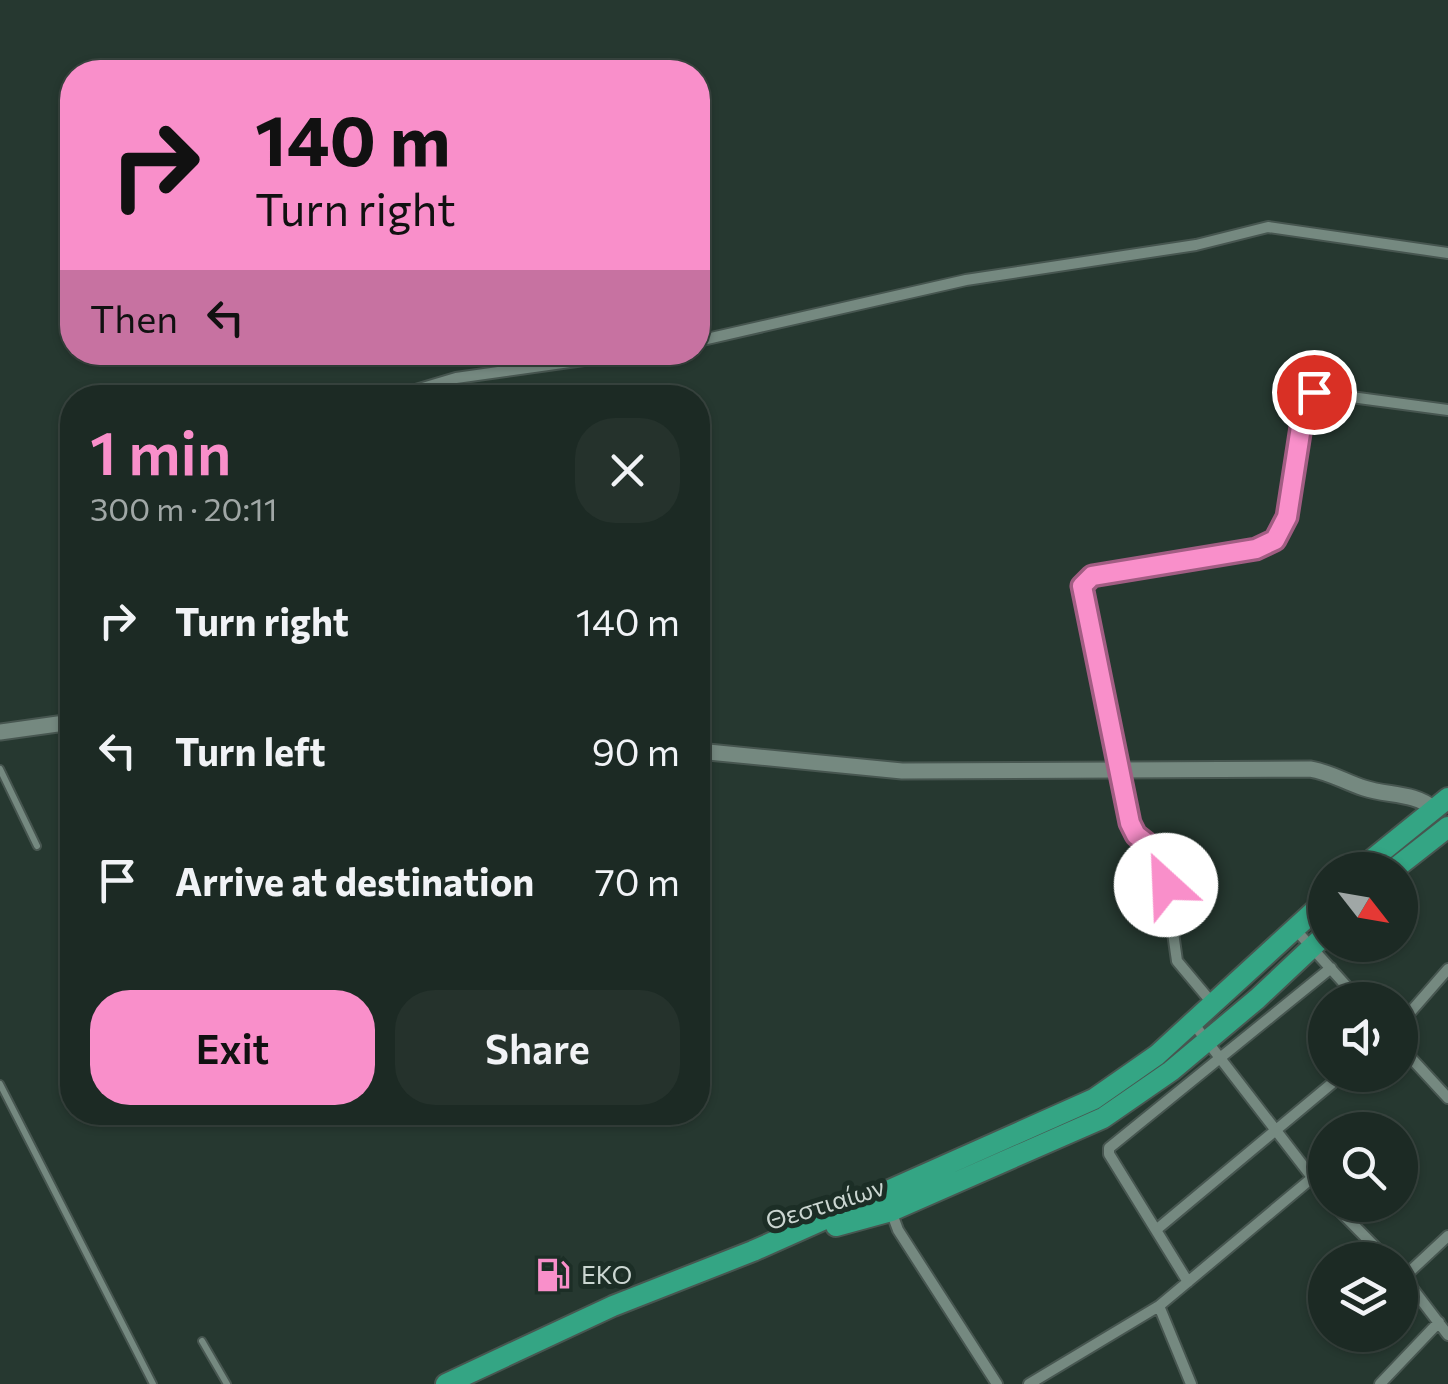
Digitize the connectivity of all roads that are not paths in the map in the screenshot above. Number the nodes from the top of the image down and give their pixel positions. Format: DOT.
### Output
graph roads {
  1 [pos="1448,253"];
  2 [pos="710,337"];
  3 [pos="548,365"];
  4 [pos="433,385"];
  5 [pos="1448,410"];
  6 [pos="60,724"];
  7 [pos="0,732"];
  8 [pos="710,752"];
  9 [pos="0,768"];
  10 [pos="1121,770"];
  11 [pos="1441,803"];
  12 [pos="1448,827"];
  13 [pos="36,846"];
  14 [pos="1380,852"];
  15 [pos="1416,852"];
  16 [pos="1308,917"];
  17 [pos="1295,929"];
  18 [pos="1308,935"];
  19 [pos="1308,951"];
  20 [pos="1328,962"];
  21 [pos="1331,968"];
  22 [pos="1448,969"];
  23 [pos="1343,982"];
  24 [pos="1418,1003"];
  25 [pos="1213,1005"];
  26 [pos="1193,1024"];
  27 [pos="1214,1048"];
  28 [pos="1418,1066"];
  29 [pos="0,1084"];
  30 [pos="1322,1092"];
  31 [pos="1448,1098"];
  32 [pos="1276,1132"];
  33 [pos="1308,1173"];
  34 [pos="1308,1181"];
  35 [pos="891,1212"];
  36 [pos="1351,1222"];
  37 [pos="1156,1230"];
  38 [pos="1448,1236"];
  39 [pos="1370,1242"];
  40 [pos="752,1251"];
  41 [pos="1418,1261"];
  42 [pos="1188,1282"];
  43 [pos="1418,1295"];
  44 [pos="1159,1306"];
  45 [pos="1439,1322"];
  46 [pos="1448,1336"];
  47 [pos="202,1341"];
  48 [pos="153,1384"];
  49 [pos="227,1384"];
  50 [pos="446,1384"];
  51 [pos="997,1384"];
  52 [pos="1029,1384"];
  53 [pos="1190,1384"];
  54 [pos="1380,1384"];
  1 -- 2 [label="street"];
  3 -- 4 [label="street"];
  5 -- 10 [label="street"];
  6 -- 7 [label="street"];
  8 -- 10 [label="street"];
  9 -- 13 [label="lane"];
  10 -- 11 [label="street"];
  10 -- 25 [label="street"];
  11 -- 14 [label="main road"];
  12 -- 15 [label="main road"];
  16 -- 17 [label="main road, Θεστιαίων"];
  17 -- 18 [label="street"];
  17 -- 25 [label="main road, Θεστιαίων"];
  19 -- 27 [label="main road, Θεστιαίων"];
  20 -- 21 [label="street"];
  21 -- 23 [label="street"];
  21 -- 27 [label="street"];
  22 -- 24 [label="street"];
  25 -- 26 [label="main road, Θεστιαίων"];
  26 -- 27 [label="street"];
  26 -- 40 [label="main road, Θεστιαίων"];
  27 -- 32 [label="street"];
  27 -- 35 [label="main road, Θεστιαίων"];
  27 -- 37 [label="street"];
  28 -- 31 [label="street"];
  29 -- 48 [label="lane"];
  30 -- 32 [label="street"];
  32 -- 33 [label="street"];
  32 -- 37 [label="street"];
  34 -- 42 [label="street"];
  35 -- 40 [label="main road, Θεστιαίων"];
  35 -- 51 [label="street"];
  36 -- 39 [label="street"];
  37 -- 42 [label="street"];
  38 -- 41 [label="street"];
  40 -- 50 [label="main road"];
  42 -- 44 [label="street"];
  43 -- 45 [label="street"];
  44 -- 52 [label="street"];
  44 -- 53 [label="street"];
  45 -- 46 [label="street"];
  45 -- 54 [label="street"];
  47 -- 49 [label="lane"];
}
